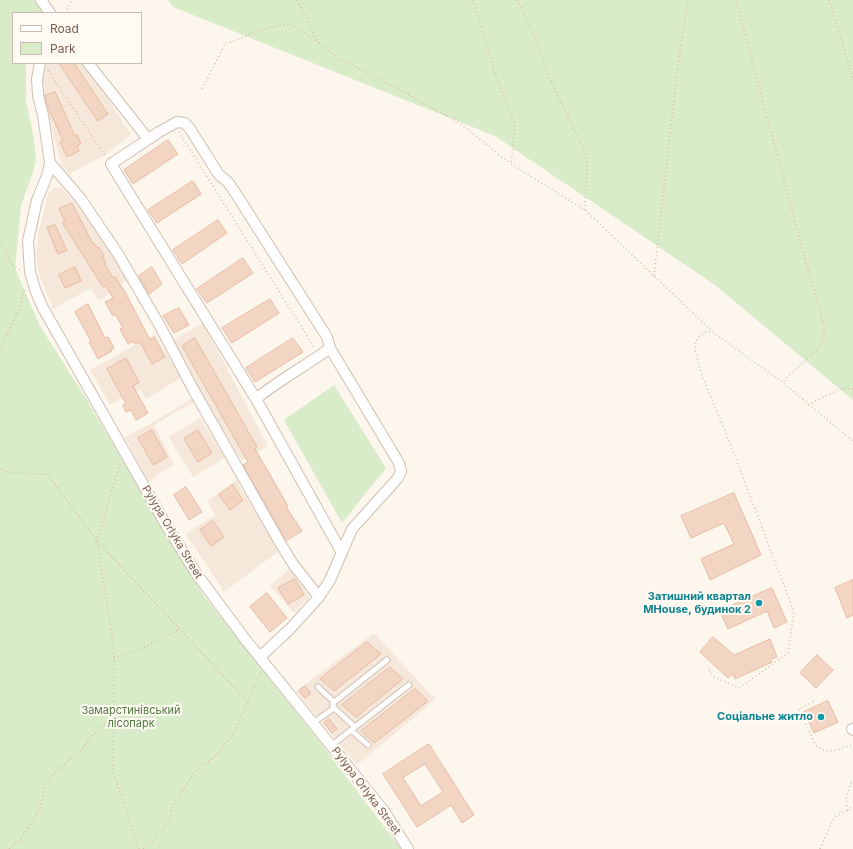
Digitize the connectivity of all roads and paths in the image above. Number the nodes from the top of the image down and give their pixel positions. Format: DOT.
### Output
graph roads {
  1 [pos="41,0"];
  2 [pos="72,0"];
  3 [pos="297,0"];
  4 [pos="473,0"];
  5 [pos="517,0"];
  6 [pos="688,0"];
  7 [pos="736,0"];
  8 [pos="829,0"];
  9 [pos="49,12"];
  10 [pos="66,12"];
  11 [pos="318,42"];
  12 [pos="89,64"];
  13 [pos="44,66"];
  14 [pos="853,78"];
  15 [pos="202,89"];
  16 [pos="177,129"];
  17 [pos="148,139"];
  18 [pos="50,163"];
  19 [pos="111,164"];
  20 [pos="511,164"];
  21 [pos="585,210"];
  22 [pos="0,239"];
  23 [pos="30,272"];
  24 [pos="654,277"];
  25 [pos="713,332"];
  26 [pos="314,348"];
  27 [pos="330,348"];
  28 [pos="0,350"];
  29 [pos="782,382"];
  30 [pos="853,390"];
  31 [pos="256,399"];
  32 [pos="808,405"];
  33 [pos="853,441"];
  34 [pos="124,451"];
  35 [pos="0,469"];
  36 [pos="97,541"];
  37 [pos="342,553"];
  38 [pos="319,597"];
  39 [pos="180,629"];
  40 [pos="114,658"];
  41 [pos="262,660"];
  42 [pos="387,660"];
  43 [pos="709,670"];
  44 [pos="409,685"];
  45 [pos="318,687"];
  46 [pos="247,701"];
  47 [pos="334,702"];
  48 [pos="813,702"];
  49 [pos="334,708"];
  50 [pos="113,717"];
  51 [pos="313,723"];
  52 [pos="353,728"];
  53 [pos="332,745"];
  54 [pos="368,745"];
  55 [pos="853,745"];
  56 [pos="851,782"];
  57 [pos="853,806"];
  58 [pos="848,810"];
  59 [pos="9,849"];
  60 [pos="139,849"];
  61 [pos="143,849"];
  62 [pos="408,849"];
  63 [pos="820,849"];
  1 -- 9 [label="street"];
  2 -- 10 [label="path"];
  3 -- 11 [label="path"];
  4 -- 20 [label="path"];
  5 -- 21 [label="path"];
  6 -- 24 [label="path"];
  7 -- 29 [label="path"];
  8 -- 14 [label="path"];
  11 -- 15 [label="path"];
  11 -- 20 [label="path"];
  12 -- 17 [label="street"];
  13 -- 18 [label="street"];
  13 -- 19 [label="path"];
  16 -- 26 [label="path"];
  17 -- 19 [label="street"];
  17 -- 27 [label="street"];
  18 -- 23 [label="street, Pylypa Orlyka Street"];
  18 -- 38 [label="street"];
  19 -- 31 [label="street"];
  20 -- 21 [label="path"];
  21 -- 24 [label="path"];
  22 -- 23 [label="path"];
  23 -- 28 [label="path"];
  23 -- 34 [label="street, Pylypa Orlyka Street"];
  24 -- 25 [label="path"];
  25 -- 29 [label="path"];
  25 -- 43 [label="path"];
  27 -- 31 [label="street"];
  27 -- 37 [label="street"];
  29 -- 32 [label="path"];
  30 -- 32 [label="path"];
  31 -- 37 [label="street"];
  32 -- 33 [label="path"];
  34 -- 36 [label="path"];
  34 -- 41 [label="street, Pylypa Orlyka Street"];
  35 -- 36 [label="path"];
  36 -- 39 [label="path"];
  36 -- 40 [label="path"];
  37 -- 38 [label="street"];
  38 -- 41 [label="street"];
  39 -- 40 [label="path"];
  39 -- 46 [label="path"];
  40 -- 50 [label="path"];
  41 -- 46 [label="path"];
  41 -- 51 [label="street, Pylypa Orlyka Street"];
  42 -- 47 [label="lane"];
  44 -- 52 [label="lane"];
  45 -- 47 [label="lane"];
  46 -- 61 [label="path"];
  47 -- 49 [label="lane"];
  48 -- 55 [label="path"];
  49 -- 51 [label="lane"];
  49 -- 52 [label="lane"];
  50 -- 59 [label="path"];
  50 -- 60 [label="path"];
  51 -- 53 [label="street, Pylypa Orlyka Street"];
  52 -- 53 [label="lane"];
  52 -- 54 [label="lane"];
  53 -- 62 [label="street, Pylypa Orlyka Street"];
  56 -- 58 [label="path"];
  57 -- 58 [label="path"];
  58 -- 63 [label="path"];
}
